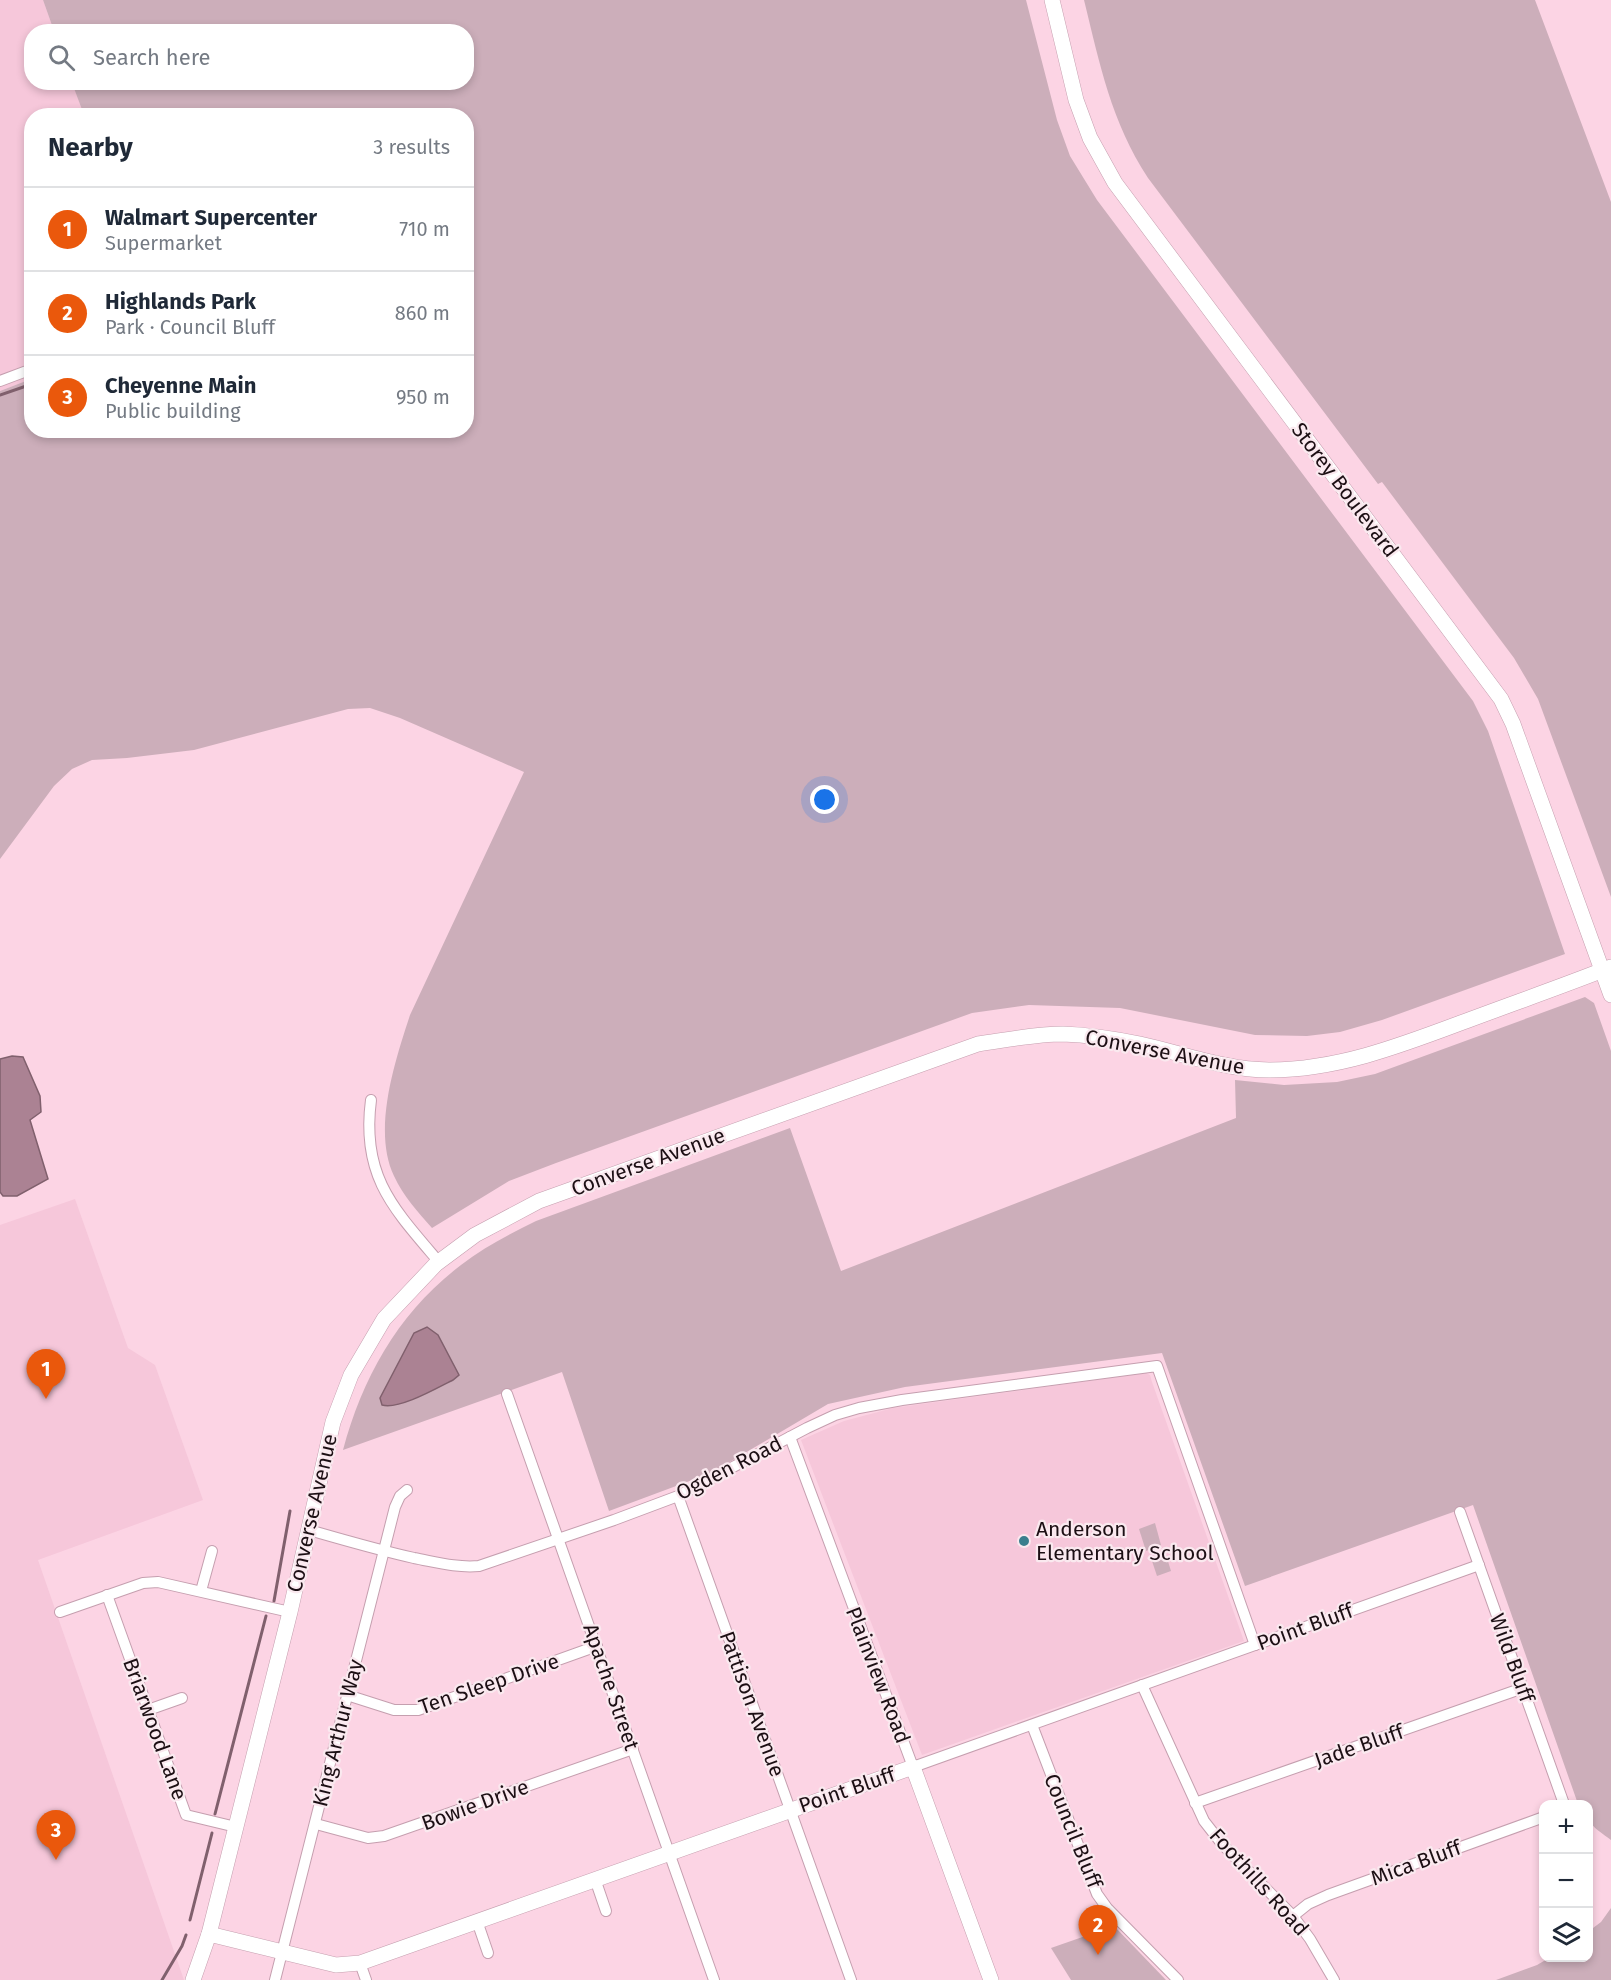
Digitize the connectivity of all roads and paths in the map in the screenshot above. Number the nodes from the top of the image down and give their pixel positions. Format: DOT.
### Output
graph roads {
  1 [pos="1052,0"];
  2 [pos="24,372"];
  3 [pos="0,381"];
  4 [pos="1607,969"];
  5 [pos="1611,995"];
  6 [pos="371,1100"];
  7 [pos="439,1262"];
  8 [pos="507,1394"];
  9 [pos="790,1437"];
  10 [pos="406,1490"];
  11 [pos="678,1496"];
  12 [pos="1460,1512"];
  13 [pos="309,1530"];
  14 [pos="558,1539"];
  15 [pos="212,1551"];
  16 [pos="384,1551"];
  17 [pos="1479,1565"];
  18 [pos="201,1591"];
  19 [pos="107,1595"];
  20 [pos="60,1612"];
  21 [pos="290,1612"];
  22 [pos="1255,1645"];
  23 [pos="597,1646"];
  24 [pos="1142,1685"];
  25 [pos="1523,1688"];
  26 [pos="347,1695"];
  27 [pos="182,1698"];
  28 [pos="148,1710"];
  29 [pos="1032,1725"];
  30 [pos="633,1749"];
  31 [pos="913,1767"];
  32 [pos="1563,1800"];
  33 [pos="1195,1803"];
  34 [pos="791,1810"];
  35 [pos="1539,1819"];
  36 [pos="316,1824"];
  37 [pos="236,1827"];
  38 [pos="670,1853"];
  39 [pos="595,1879"];
  40 [pos="606,1911"];
  41 [pos="1293,1916"];
  42 [pos="477,1921"];
  43 [pos="209,1934"];
  44 [pos="283,1952"];
  45 [pos="488,1953"];
  46 [pos="360,1963"];
  47 [pos="193,1980"];
  48 [pos="275,1980"];
  49 [pos="366,1980"];
  50 [pos="714,1980"];
  51 [pos="851,1980"];
  52 [pos="990,1980"];
  53 [pos="1178,1980"];
  54 [pos="1334,1980"];
  1 -- 4 [label="main road, Storey Boulevard"];
  2 -- 3 [label="street"];
  4 -- 5 [label="main road, Storey Boulevard"];
  4 -- 7 [label="main road, Converse Avenue"];
  6 -- 7 [label="street"];
  7 -- 13 [label="main road, Converse Avenue"];
  8 -- 14 [label="street, Apache Street"];
  9 -- 11 [label="street, Ogden Road"];
  9 -- 22 [label="street, Ogden Road"];
  9 -- 31 [label="street, Plainview Road"];
  10 -- 16 [label="street, King Arthur Way"];
  11 -- 14 [label="street, Ogden Road"];
  11 -- 34 [label="street, Pattison Avenue"];
  12 -- 17 [label="street, Wild Bluff"];
  13 -- 16 [label="street, Ogden Road"];
  13 -- 21 [label="main road, Converse Avenue"];
  14 -- 16 [label="street, Ogden Road"];
  14 -- 23 [label="street, Apache Street"];
  15 -- 18 [label="street"];
  16 -- 26 [label="street, King Arthur Way"];
  17 -- 22 [label="street, Point Bluff"];
  17 -- 25 [label="street, Wild Bluff"];
  18 -- 19 [label="street"];
  18 -- 21 [label="street"];
  19 -- 20 [label="street"];
  19 -- 28 [label="street, Briarwood Lane"];
  21 -- 37 [label="main road, Converse Avenue"];
  22 -- 24 [label="street, Point Bluff"];
  23 -- 26 [label="street, Ten Sleep Drive"];
  23 -- 30 [label="street, Apache Street"];
  24 -- 29 [label="street, Point Bluff"];
  24 -- 33 [label="street, Foothills Road"];
  25 -- 32 [label="street, Wild Bluff"];
  25 -- 33 [label="street, Jade Bluff"];
  26 -- 36 [label="street, King Arthur Way"];
  27 -- 28 [label="street"];
  28 -- 37 [label="street, Briarwood Lane"];
  29 -- 31 [label="street, Point Bluff"];
  29 -- 53 [label="street, Council Bluff"];
  30 -- 36 [label="street, Bowie Drive"];
  30 -- 38 [label="street, Apache Street"];
  31 -- 34 [label="main road, Point Bluff"];
  31 -- 52 [label="main road, Plainview Road"];
  33 -- 41 [label="street, Foothills Road"];
  34 -- 38 [label="main road, Point Bluff"];
  34 -- 51 [label="street, Pattison Avenue"];
  35 -- 41 [label="street, Mica Bluff"];
  36 -- 44 [label="street, King Arthur Way"];
  37 -- 43 [label="main road, Converse Avenue"];
  38 -- 39 [label="main road, Point Bluff"];
  38 -- 50 [label="street, Apache Street"];
  39 -- 40 [label="street"];
  39 -- 42 [label="main road, Point Bluff"];
  41 -- 54 [label="street, Foothills Road"];
  42 -- 45 [label="street"];
  42 -- 46 [label="main road, Point Bluff"];
  43 -- 44 [label="main road, Point Bluff"];
  43 -- 47 [label="main road, Converse Avenue"];
  44 -- 46 [label="main road, Point Bluff"];
  44 -- 48 [label="street, King Arthur Way"];
  46 -- 49 [label="street"];
}
